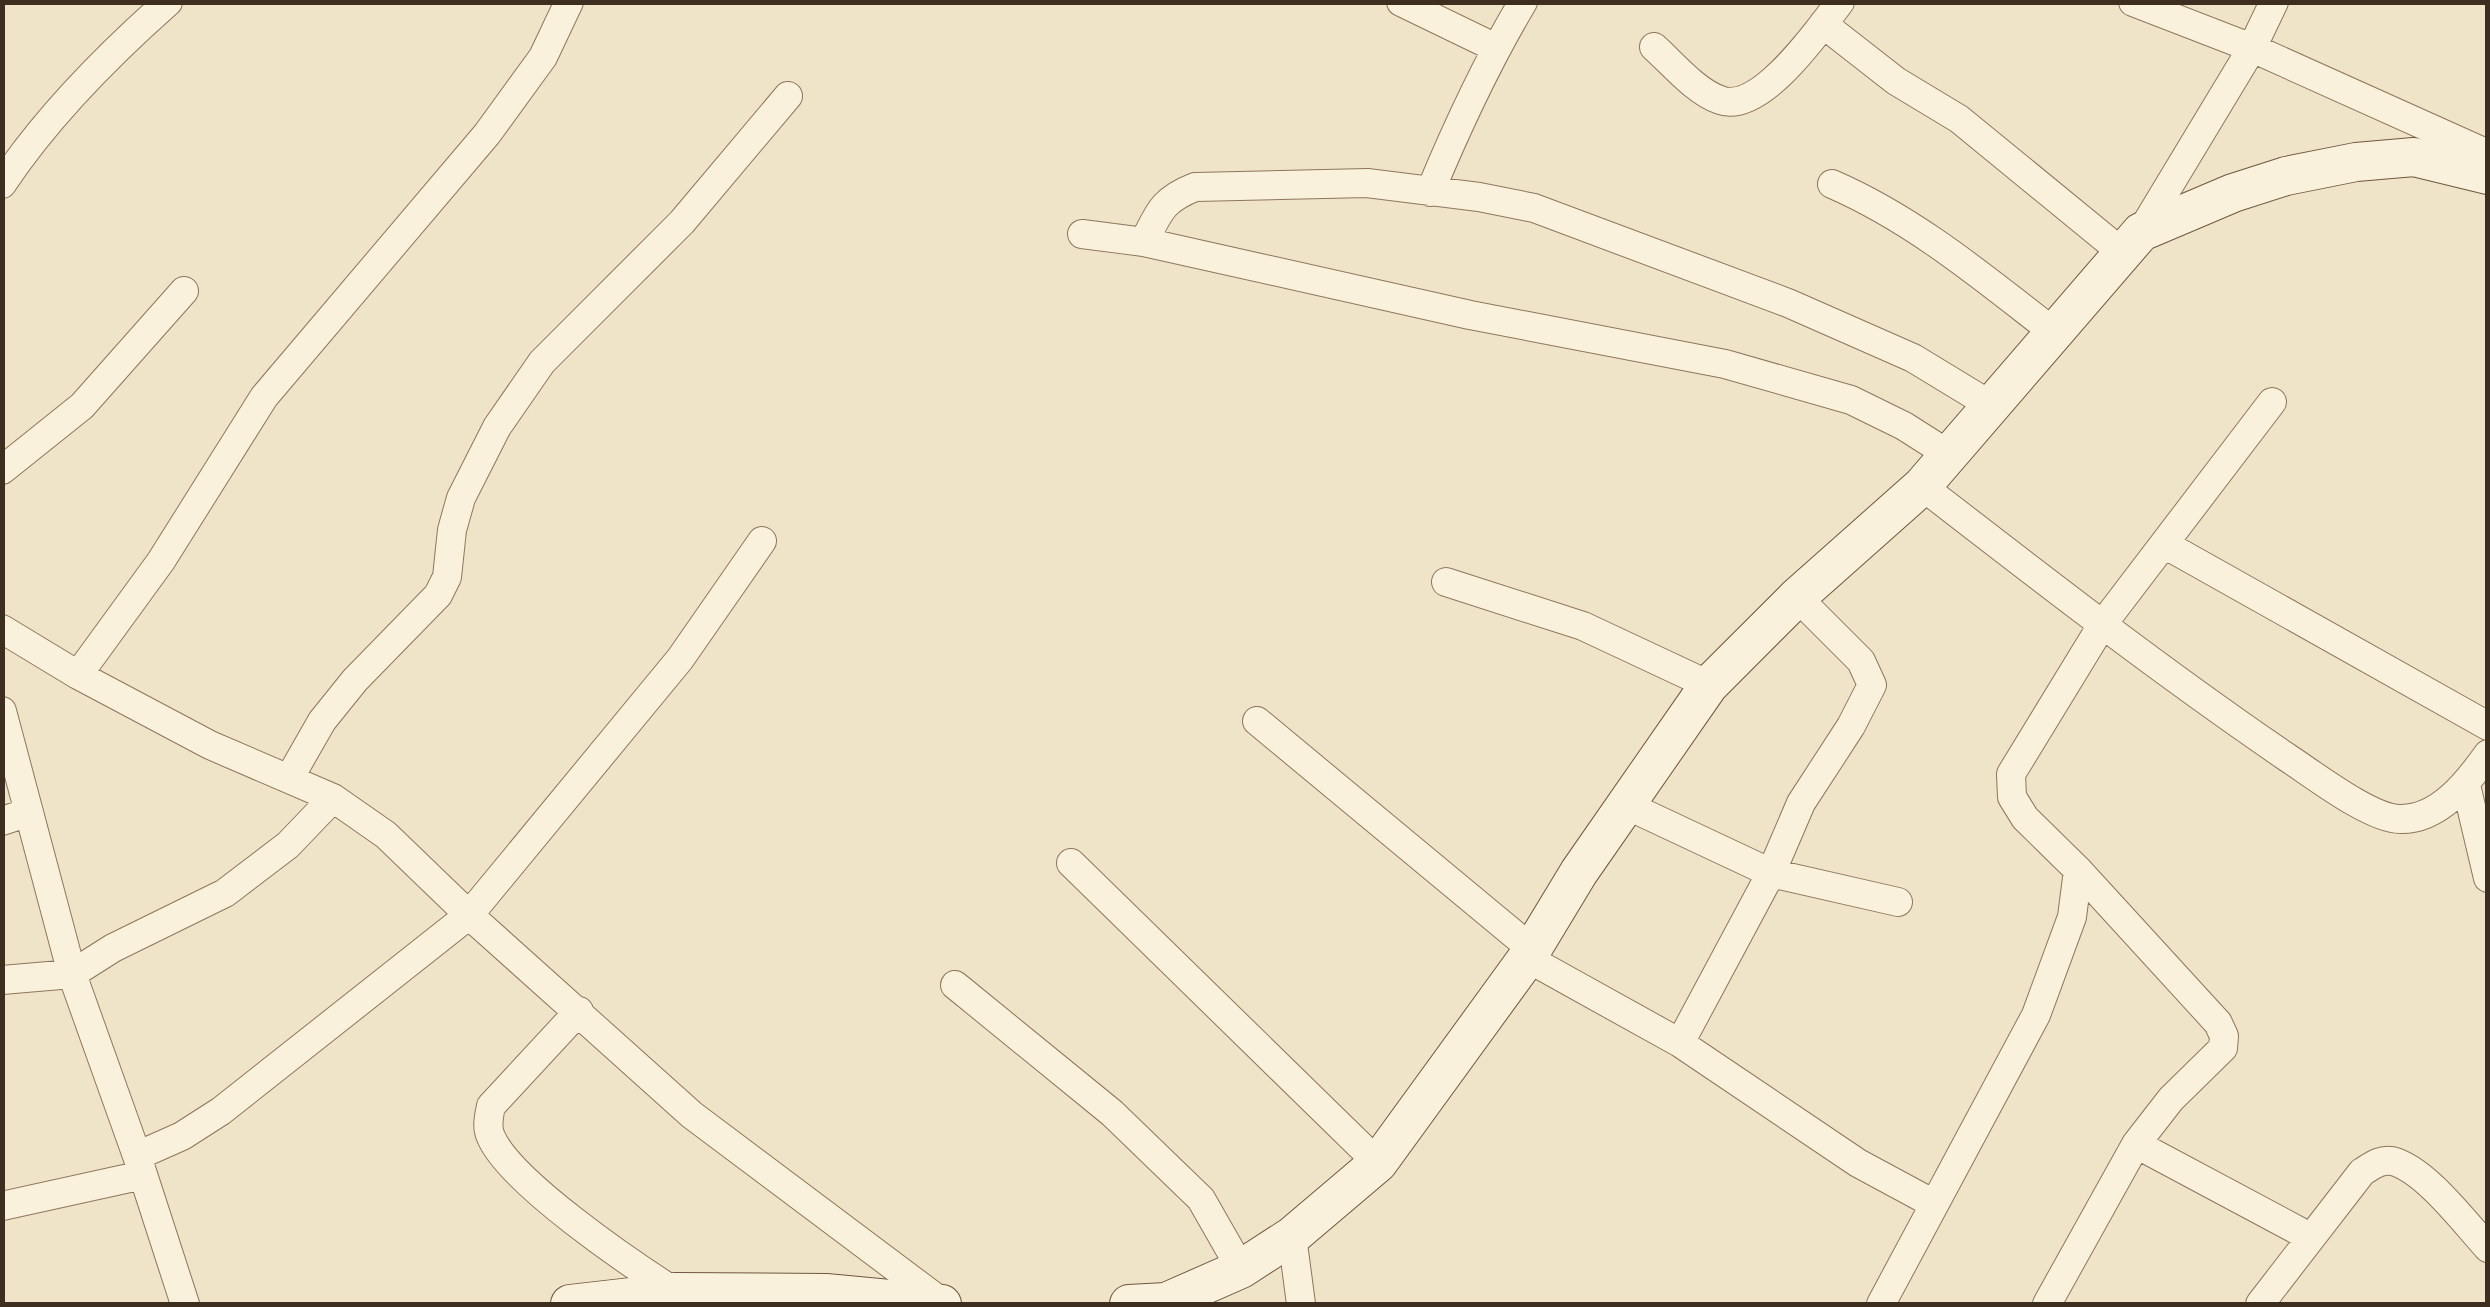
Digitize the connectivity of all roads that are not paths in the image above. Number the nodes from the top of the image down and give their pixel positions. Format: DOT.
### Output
graph roads {
  1 [pos="168,2"];
  2 [pos="568,2"];
  3 [pos="1401,2"];
  4 [pos="1523,2"];
  5 [pos="2134,2"];
  6 [pos="2274,2"];
  7 [pos="1831,13"];
  8 [pos="1496,48"];
  9 [pos="1654,48"];
  10 [pos="2252,48"];
  11 [pos="788,96"];
  12 [pos="2481,158"];
  13 [pos="2,184"];
  14 [pos="1832,184"];
  15 [pos="1430,192"];
  16 [pos="1082,234"];
  17 [pos="1144,242"];
  18 [pos="2133,243"];
  19 [pos="184,290"];
  20 [pos="2056,334"];
  21 [pos="2272,402"];
  22 [pos="1992,406"];
  23 [pos="1948,454"];
  24 [pos="2,470"];
  25 [pos="1922,486"];
  26 [pos="762,541"];
  27 [pos="2164,544"];
  28 [pos="1446,582"];
  29 [pos="1798,596"];
  30 [pos="2102,625"];
  31 [pos="2,630"];
  32 [pos="78,675"];
  33 [pos="1709,684"];
  34 [pos="2,711"];
  35 [pos="1257,721"];
  36 [pos="2488,726"];
  37 [pos="2488,754"];
  38 [pos="290,777"];
  39 [pos="2466,786"];
  40 [pos="333,798"];
  41 [pos="1624,804"];
  42 [pos="16,816"];
  43 [pos="1070,863"];
  44 [pos="2078,870"];
  45 [pos="1771,873"];
  46 [pos="2488,878"];
  47 [pos="1898,902"];
  48 [pos="469,915"];
  49 [pos="1530,954"];
  50 [pos="72,974"];
  51 [pos="2,980"];
  52 [pos="955,986"];
  53 [pos="579,1011"];
  54 [pos="1680,1043"];
  55 [pos="2136,1144"];
  56 [pos="1378,1163"];
  57 [pos="140,1165"];
  58 [pos="1934,1204"];
  59 [pos="2,1206"];
  60 [pos="1292,1236"];
  61 [pos="2310,1237"];
  62 [pos="2488,1248"];
  63 [pos="1241,1268"];
  64 [pos="675,1292"];
  65 [pos="185,1304"];
  66 [pos="570,1304"];
  67 [pos="944,1304"];
  68 [pos="1155,1304"];
  69 [pos="1300,1304"];
  70 [pos="1881,1304"];
  71 [pos="2047,1304"];
  72 [pos="2260,1304"];
  1 -- 13 [label="street"];
  2 -- 32 [label="street"];
  3 -- 8 [label="street"];
  4 -- 8 [label="street"];
  5 -- 10 [label="street"];
  6 -- 10 [label="street"];
  7 -- 9 [label="street"];
  7 -- 18 [label="street"];
  8 -- 15 [label="street"];
  10 -- 12 [label="street"];
  10 -- 18 [label="street"];
  11 -- 38 [label="street"];
  12 -- 18 [label="street"];
  14 -- 20 [label="street"];
  15 -- 17 [label="street"];
  15 -- 22 [label="street"];
  16 -- 17 [label="street"];
  17 -- 23 [label="street"];
  18 -- 20 [label="street"];
  19 -- 24 [label="street"];
  20 -- 22 [label="street"];
  21 -- 27 [label="street"];
  22 -- 23 [label="street"];
  23 -- 25 [label="street"];
  25 -- 29 [label="street"];
  25 -- 30 [label="street"];
  26 -- 48 [label="street"];
  27 -- 30 [label="street"];
  27 -- 36 [label="street"];
  28 -- 33 [label="street"];
  29 -- 33 [label="street"];
  29 -- 45 [label="street"];
  30 -- 39 [label="street"];
  30 -- 44 [label="street"];
  31 -- 32 [label="street"];
  32 -- 38 [label="street"];
  33 -- 41 [label="street"];
  34 -- 42 [label="street"];
  35 -- 49 [label="street"];
  37 -- 39 [label="street"];
  38 -- 40 [label="street"];
  39 -- 46 [label="street"];
  40 -- 48 [label="street"];
  40 -- 50 [label="street"];
  41 -- 45 [label="street"];
  41 -- 49 [label="street"];
  42 -- 50 [label="street"];
  43 -- 56 [label="street"];
  44 -- 55 [label="street"];
  44 -- 58 [label="street"];
  45 -- 47 [label="street"];
  45 -- 54 [label="street"];
  48 -- 53 [label="street"];
  48 -- 57 [label="street"];
  49 -- 54 [label="street"];
  49 -- 56 [label="street"];
  50 -- 51 [label="street"];
  50 -- 57 [label="street"];
  52 -- 63 [label="street"];
  53 -- 64 [label="street"];
  53 -- 67 [label="street"];
  54 -- 58 [label="street"];
  55 -- 61 [label="street"];
  55 -- 71 [label="street"];
  56 -- 60 [label="street"];
  57 -- 59 [label="street"];
  57 -- 65 [label="street"];
  58 -- 70 [label="street"];
  60 -- 63 [label="street"];
  60 -- 69 [label="street"];
  61 -- 62 [label="street"];
  61 -- 72 [label="street"];
  63 -- 68 [label="street"];
  64 -- 66 [label="street"];
  64 -- 67 [label="street"];
}
